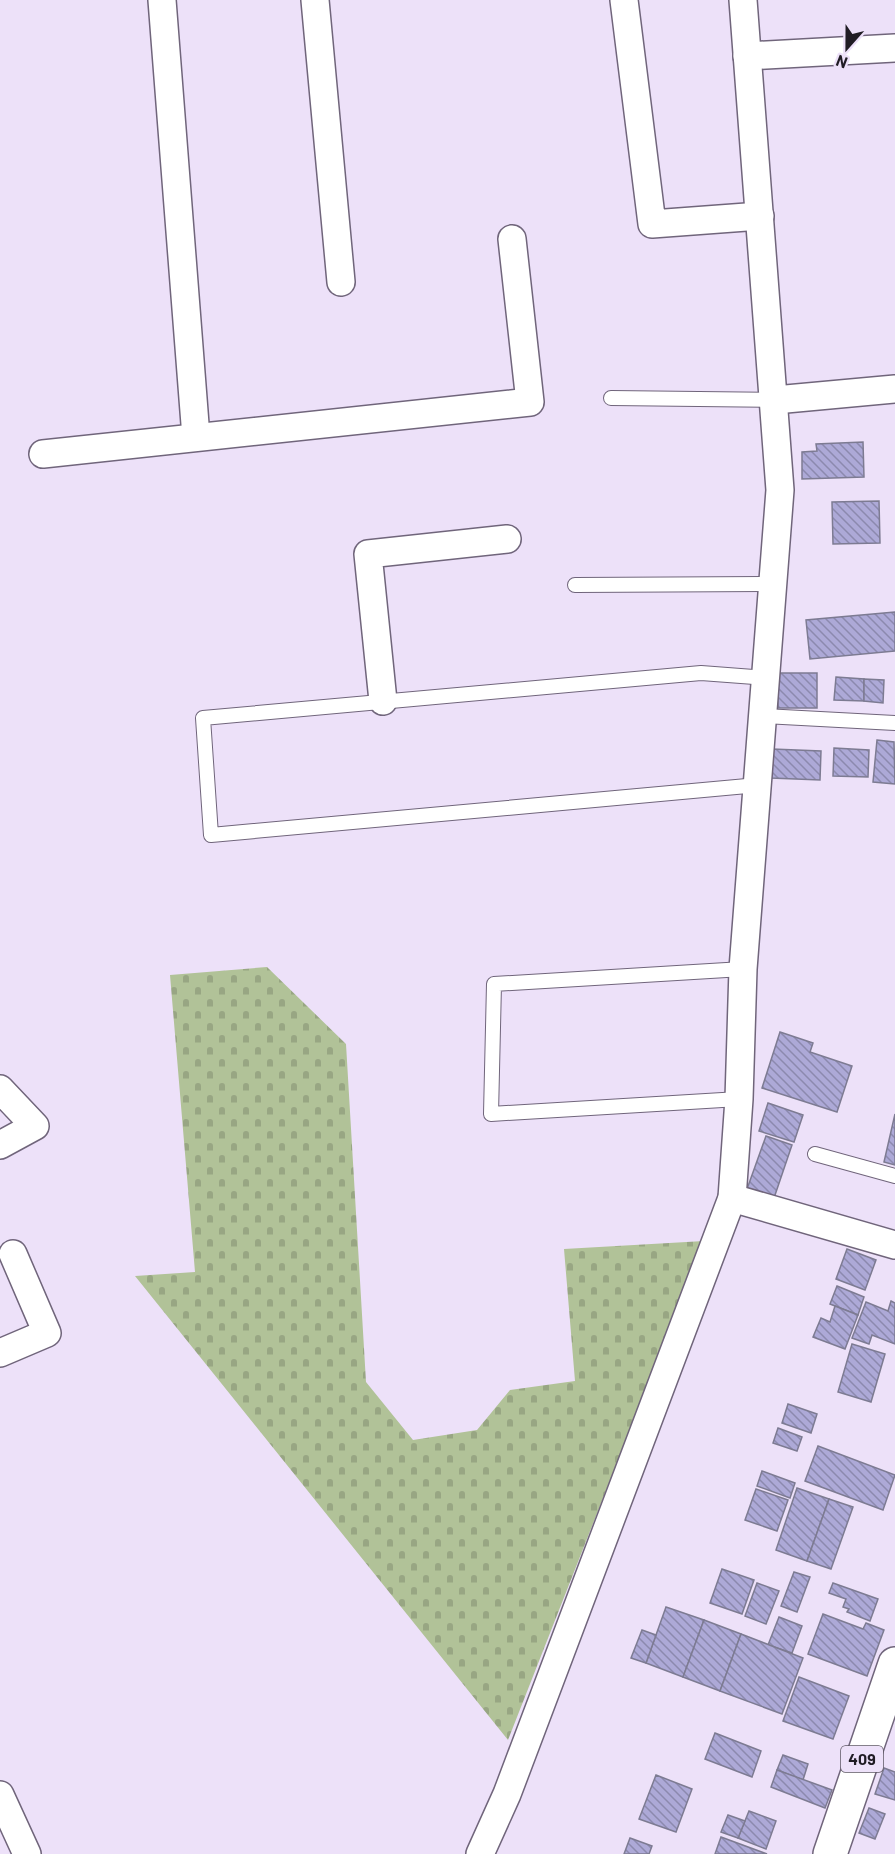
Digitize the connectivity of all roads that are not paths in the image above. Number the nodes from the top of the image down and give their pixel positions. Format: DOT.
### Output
graph roads {
  1 [pos="162,0"];
  2 [pos="315,0"];
  3 [pos="624,0"];
  4 [pos="743,0"];
  5 [pos="895,48"];
  6 [pos="747,56"];
  7 [pos="760,216"];
  8 [pos="512,239"];
  9 [pos="341,282"];
  10 [pos="895,390"];
  11 [pos="611,398"];
  12 [pos="775,400"];
  13 [pos="196,437"];
  14 [pos="43,454"];
  15 [pos="507,539"];
  16 [pos="773,584"];
  17 [pos="575,585"];
  18 [pos="767,678"];
  19 [pos="384,702"];
  20 [pos="764,716"];
  21 [pos="895,723"];
  22 [pos="758,785"];
  23 [pos="743,969"];
  24 [pos="0,1089"];
  25 [pos="739,1099"];
  26 [pos="0,1145"];
  27 [pos="815,1154"];
  28 [pos="895,1176"];
  29 [pos="732,1198"];
  30 [pos="895,1245"];
  31 [pos="13,1254"];
  32 [pos="0,1353"];
  33 [pos="893,1676"];
  34 [pos="0,1795"];
  35 [pos="27,1854"];
  36 [pos="480,1854"];
  37 [pos="830,1854"];
  1 -- 13 [label="street"];
  2 -- 9 [label="street"];
  3 -- 7 [label="street"];
  4 -- 6 [label="street"];
  5 -- 6 [label="street"];
  6 -- 7 [label="street"];
  7 -- 12 [label="street"];
  8 -- 13 [label="street"];
  10 -- 12 [label="street"];
  11 -- 12 [label="lane"];
  12 -- 16 [label="street"];
  13 -- 14 [label="street"];
  15 -- 19 [label="street"];
  16 -- 17 [label="lane"];
  16 -- 18 [label="street"];
  18 -- 19 [label="lane"];
  18 -- 20 [label="street"];
  19 -- 22 [label="lane"];
  20 -- 21 [label="lane"];
  20 -- 22 [label="street"];
  22 -- 23 [label="street"];
  23 -- 25 [label="street"];
  23 -- 25 [label="lane"];
  24 -- 26 [label="street"];
  25 -- 29 [label="street"];
  27 -- 28 [label="lane"];
  29 -- 30 [label="street"];
  29 -- 36 [label="street"];
  31 -- 32 [label="street"];
  33 -- 37 [label="highway, 409"];
  34 -- 35 [label="street"];
}
